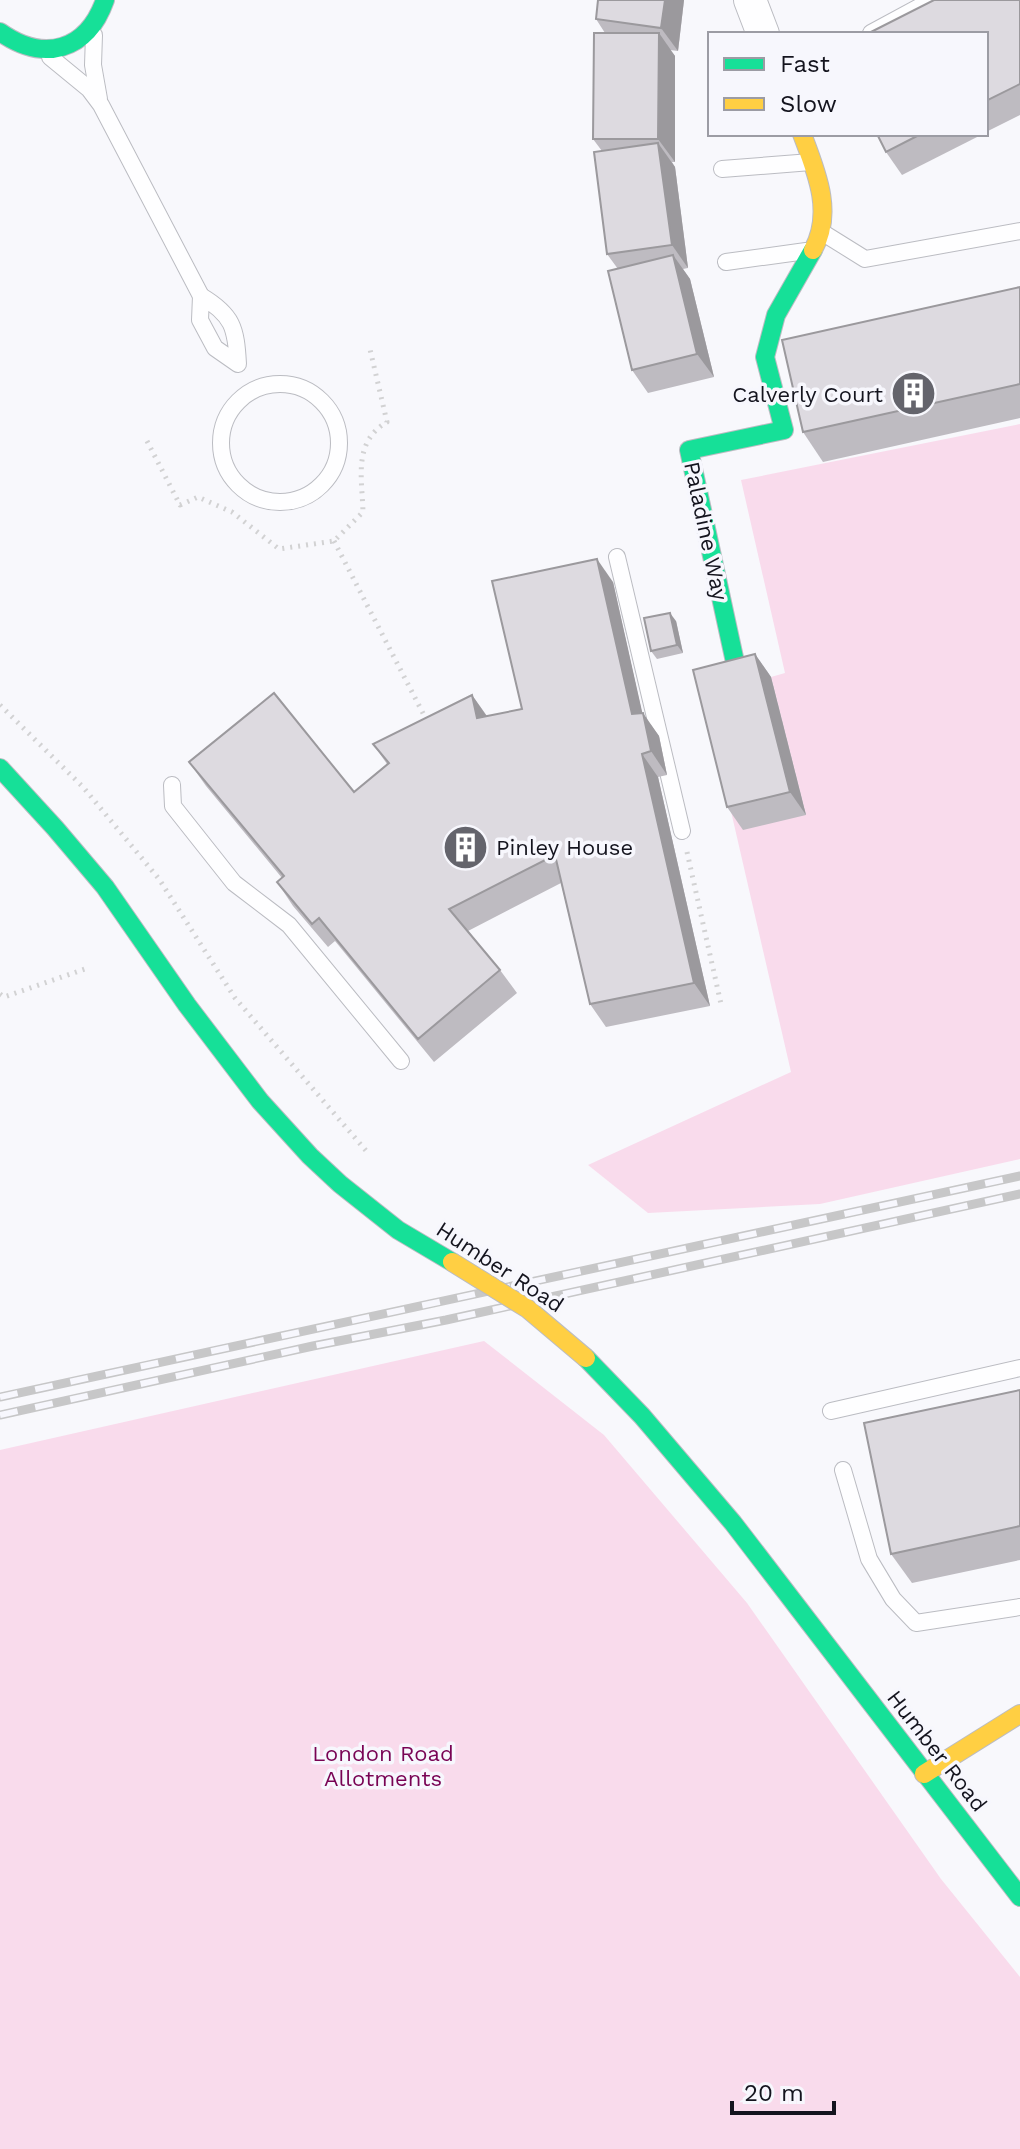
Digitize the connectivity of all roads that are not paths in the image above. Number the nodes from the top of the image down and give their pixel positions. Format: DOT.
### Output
graph roads {
  1 [pos="105,0"];
  2 [pos="750,0"];
  3 [pos="932,0"];
  4 [pos="96,24"];
  5 [pos="0,32"];
  6 [pos="762,32"];
  7 [pos="872,32"];
  8 [pos="9,44"];
  9 [pos="38,50"];
  10 [pos="101,105"];
  11 [pos="803,136"];
  12 [pos="813,161"];
  13 [pos="722,169"];
  14 [pos="819,230"];
  15 [pos="1020,231"];
  16 [pos="812,250"];
  17 [pos="726,262"];
  18 [pos="201,296"];
  19 [pos="238,364"];
  20 [pos="252,391"];
  21 [pos="617,557"];
  22 [pos="740,685"];
  23 [pos="0,768"];
  24 [pos="172,785"];
  25 [pos="682,831"];
  26 [pos="401,1061"];
  27 [pos="1020,1368"];
  28 [pos="831,1411"];
  29 [pos="843,1470"];
  30 [pos="1020,1607"];
  31 [pos="1020,1714"];
  32 [pos="924,1774"];
  33 [pos="1020,1897"];
  1 -- 4 [label="main road"];
  2 -- 6 [label="street"];
  3 -- 7 [label="lane"];
  4 -- 9 [label="main road"];
  4 -- 10 [label="lane"];
  5 -- 8 [label="main road"];
  8 -- 9 [label="main road"];
  9 -- 10 [label="lane"];
  10 -- 18 [label="lane"];
  11 -- 12 [label="main road, Paladine Way"];
  12 -- 13 [label="lane"];
  12 -- 14 [label="main road, Paladine Way"];
  14 -- 15 [label="lane"];
  14 -- 16 [label="main road, Paladine Way"];
  16 -- 17 [label="lane"];
  16 -- 22 [label="main road, Paladine Way"];
  18 -- 19 [label="lane"];
  18 -- 19 [label="lane"];
  19 -- 20 [label="lane"];
  20 -- 20 [label="lane"];
  21 -- 25 [label="lane"];
  23 -- 32 [label="main road, Humber Road, bridge"];
  24 -- 26 [label="lane"];
  27 -- 28 [label="lane"];
  29 -- 30 [label="lane"];
  31 -- 32 [label="main road"];
  32 -- 33 [label="main road, Humber Road"];
}
